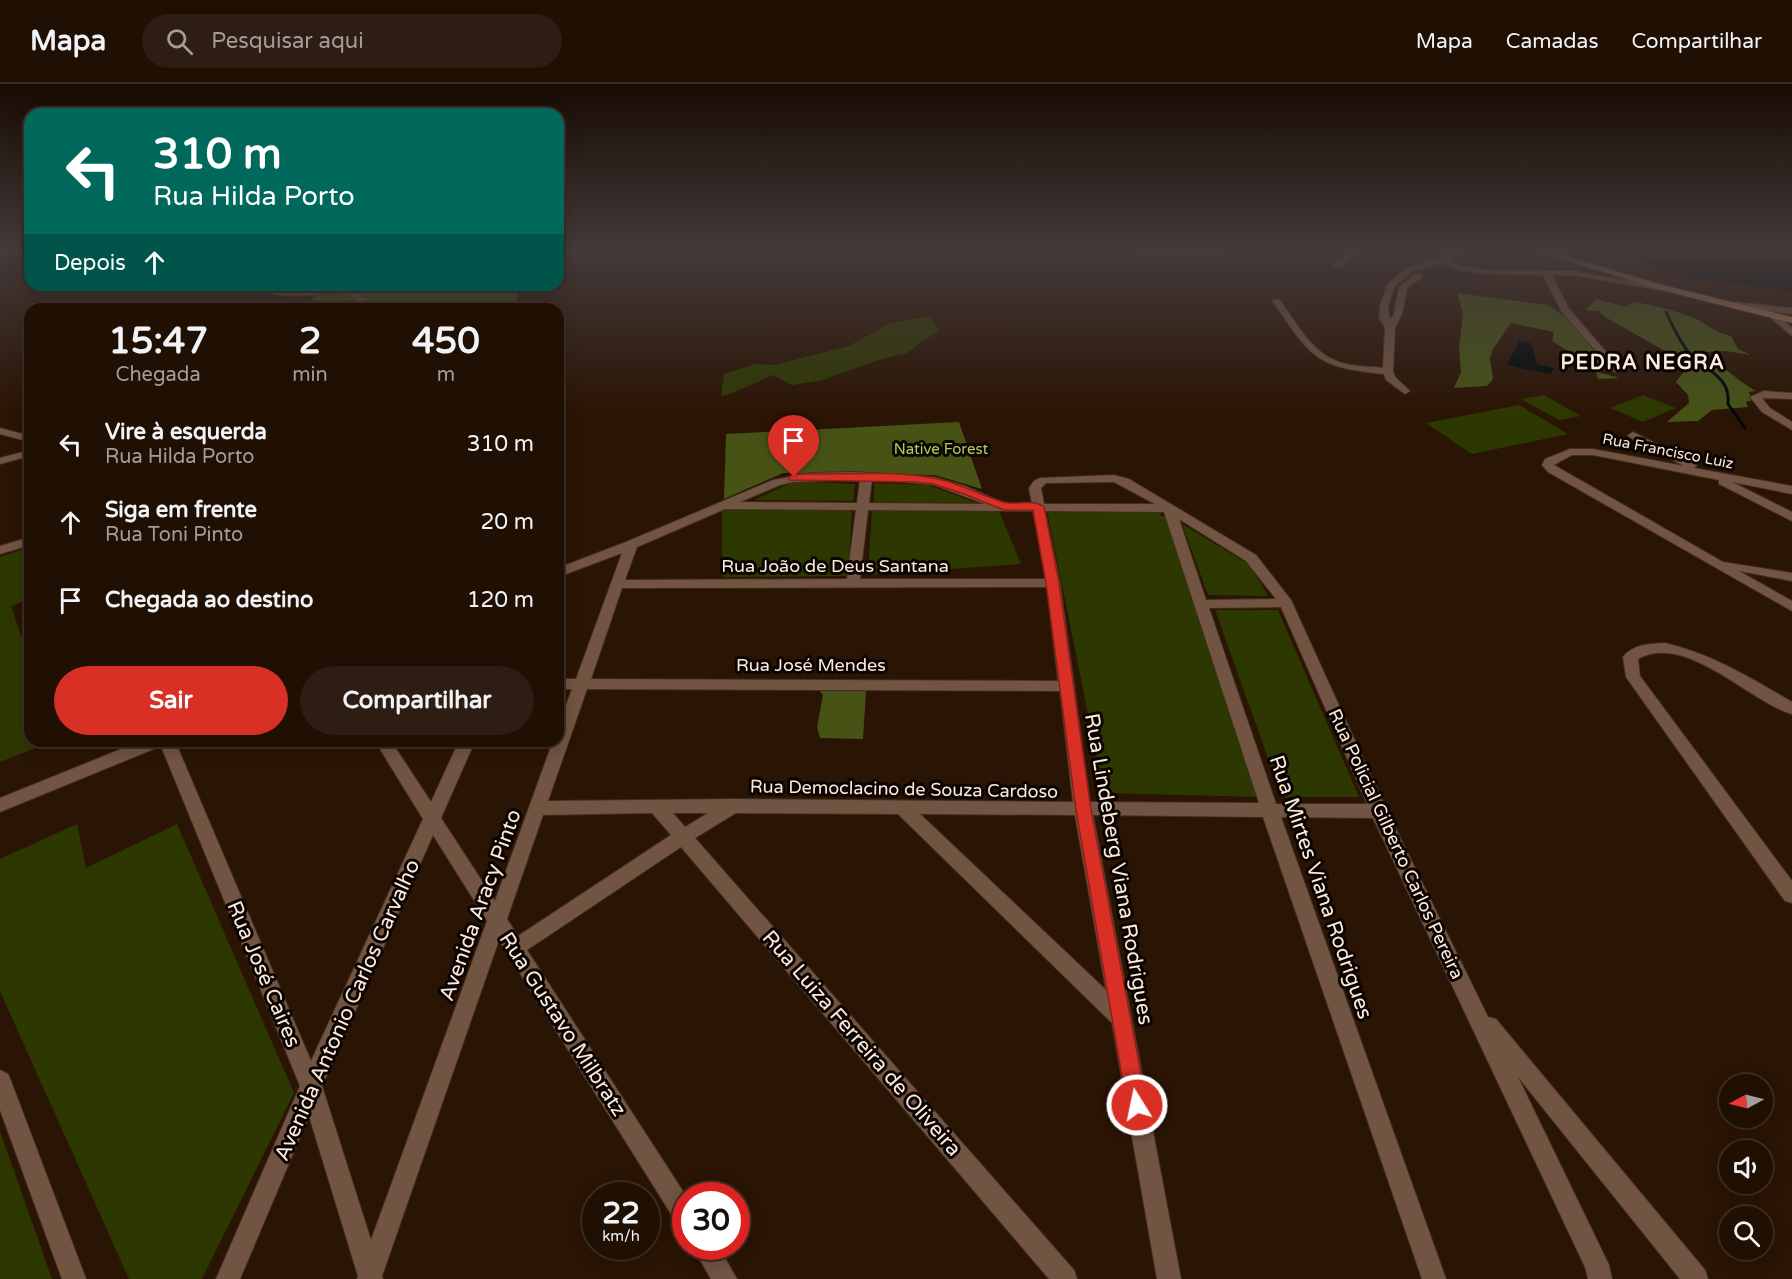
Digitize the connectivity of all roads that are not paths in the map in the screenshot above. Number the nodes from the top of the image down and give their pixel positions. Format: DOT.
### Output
graph roads {
  1 [pos="1278,304"];
  2 [pos="1385,304"];
  3 [pos="1399,304"];
  4 [pos="1562,304"];
  5 [pos="1731,304"];
  6 [pos="1736,305"];
  7 [pos="1792,311"];
  8 [pos="1773,315"];
  9 [pos="1792,320"];
  10 [pos="1390,328"];
  11 [pos="1792,333"];
  12 [pos="1616,369"];
  13 [pos="1388,372"];
  14 [pos="1405,391"];
  15 [pos="1792,396"];
  16 [pos="1792,427"];
  17 [pos="0,431"];
  18 [pos="1633,435"];
  19 [pos="24,437"];
  20 [pos="24,455"];
  21 [pos="0,461"];
  22 [pos="1706,473"];
  23 [pos="866,477"];
  24 [pos="1054,479"];
  25 [pos="1792,490"];
  26 [pos="720,506"];
  27 [pos="861,507"];
  28 [pos="1004,507"];
  29 [pos="1038,507"];
  30 [pos="1169,508"];
  31 [pos="1792,517"];
  32 [pos="24,543"];
  33 [pos="631,545"];
  34 [pos="0,550"];
  35 [pos="1714,563"];
  36 [pos="564,571"];
  37 [pos="1792,577"];
  38 [pos="853,583"];
  39 [pos="1053,583"];
  40 [pos="618,584"];
  41 [pos="1286,603"];
  42 [pos="1202,604"];
  43 [pos="1792,607"];
  44 [pos="583,683"];
  45 [pos="564,684"];
  46 [pos="1065,686"];
  47 [pos="1792,709"];
  48 [pos="564,736"];
  49 [pos="142,747"];
  50 [pos="170,747"];
  51 [pos="387,747"];
  52 [pos="464,747"];
  53 [pos="560,747"];
  54 [pos="0,805"];
  55 [pos="733,806"];
  56 [pos="657,807"];
  57 [pos="538,808"];
  58 [pos="903,808"];
  59 [pos="1083,810"];
  60 [pos="1270,811"];
  61 [pos="1378,811"];
  62 [pos="433,818"];
  63 [pos="684,836"];
  64 [pos="1792,895"];
  65 [pos="497,922"];
  66 [pos="515,948"];
  67 [pos="1474,1007"];
  68 [pos="1121,1018"];
  69 [pos="0,1081"];
  70 [pos="311,1086"];
  71 [pos="672,1194"];
  72 [pos="713,1260"];
  73 [pos="370,1278"];
  74 [pos="74,1279"];
  75 [pos="228,1279"];
  76 [pos="725,1279"];
  77 [pos="1065,1279"];
  78 [pos="1169,1279"];
  79 [pos="1434,1279"];
  80 [pos="1600,1279"];
  81 [pos="1696,1279"];
  1 -- 13 [label="street"];
  2 -- 10 [label="street"];
  3 -- 10 [label="street"];
  4 -- 12 [label="street"];
  5 -- 6 [label="main road"];
  6 -- 7 [label="street"];
  6 -- 8 [label="main road"];
  8 -- 9 [label="main road"];
  8 -- 11 [label="street"];
  10 -- 13 [label="street"];
  13 -- 14 [label="street"];
  15 -- 16 [label="street"];
  17 -- 19 [label="street"];
  18 -- 22 [label="street"];
  20 -- 21 [label="street"];
  22 -- 25 [label="street, Rua Francisco Luiz"];
  22 -- 31 [label="street"];
  22 -- 35 [label="street, Rua Francisco Luiz"];
  23 -- 26 [label="street"];
  23 -- 27 [label="street"];
  23 -- 28 [label="street"];
  24 -- 29 [label="street, Rua Lindeberg Viana Rodrigues"];
  24 -- 30 [label="street, Rua Policial Gilberto Carlos Pereira"];
  26 -- 27 [label="street"];
  26 -- 33 [label="street"];
  27 -- 28 [label="street"];
  27 -- 38 [label="street"];
  28 -- 29 [label="street"];
  29 -- 30 [label="street"];
  29 -- 39 [label="street, Rua Lindeberg Viana Rodrigues"];
  30 -- 41 [label="street, Rua Policial Gilberto Carlos Pereira"];
  30 -- 42 [label="street, Rua Mirtes Viana Rodrigues"];
  32 -- 34 [label="street"];
  33 -- 36 [label="street"];
  33 -- 40 [label="street, Avenida Aracy Pinto"];
  35 -- 37 [label="street"];
  35 -- 43 [label="street"];
  38 -- 39 [label="street, Rua João de Deus Santana"];
  38 -- 40 [label="street, Rua João de Deus Santana"];
  39 -- 46 [label="street, Rua Lindeberg Viana Rodrigues"];
  40 -- 44 [label="street, Avenida Aracy Pinto"];
  41 -- 42 [label="street"];
  41 -- 61 [label="street, Rua Policial Gilberto Carlos Pereira"];
  42 -- 60 [label="street, Rua Mirtes Viana Rodrigues"];
  44 -- 45 [label="street, Rua José Mendes"];
  44 -- 46 [label="street, Rua José Mendes"];
  44 -- 48 [label="street, Avenida Aracy Pinto"];
  46 -- 59 [label="street, Rua Lindeberg Viana Rodrigues"];
  47 -- 64 [label="street"];
  49 -- 54 [label="street"];
  50 -- 70 [label="street, Rua José Caires"];
  51 -- 62 [label="street, Rua Gustavo Milbratz"];
  52 -- 62 [label="street, Avenida Antonio Carlos Carvalho"];
  53 -- 57 [label="street, Avenida Aracy Pinto"];
  55 -- 56 [label="street, Rua Democlacino de Souza Cardoso"];
  55 -- 58 [label="street, Rua Democlacino de Souza Cardoso"];
  55 -- 63 [label="street"];
  56 -- 57 [label="street, Rua Democlacino de Souza Cardoso"];
  56 -- 63 [label="street, Rua Luiza Ferreira de Oliveira"];
  57 -- 65 [label="street, Avenida Aracy Pinto"];
  58 -- 59 [label="street, Rua Democlacino de Souza Cardoso"];
  58 -- 68 [label="street"];
  59 -- 60 [label="street, Rua Democlacino de Souza Cardoso"];
  59 -- 68 [label="street, Rua Lindeberg Viana Rodrigues"];
  60 -- 61 [label="street, Rua Democlacino de Souza Cardoso"];
  60 -- 79 [label="street, Rua Mirtes Viana Rodrigues"];
  61 -- 67 [label="street, Rua Policial Gilberto Carlos Pereira"];
  62 -- 65 [label="street, Rua Gustavo Milbratz"];
  62 -- 70 [label="street, Avenida Antonio Carlos Carvalho"];
  63 -- 66 [label="street"];
  63 -- 77 [label="street, Rua Luiza Ferreira de Oliveira"];
  65 -- 66 [label="street, Rua Gustavo Milbratz"];
  65 -- 73 [label="street, Avenida Aracy Pinto"];
  66 -- 71 [label="street, Rua Gustavo Milbratz"];
  67 -- 80 [label="street, Rua Policial Gilberto Carlos Pereira"];
  67 -- 81 [label="street"];
  68 -- 78 [label="street, Rua Lindeberg Viana Rodrigues"];
  69 -- 74 [label="street"];
  70 -- 73 [label="street, Rua José Caires"];
  70 -- 75 [label="street, Avenida Antonio Carlos Carvalho"];
  72 -- 76 [label="street"];
}
